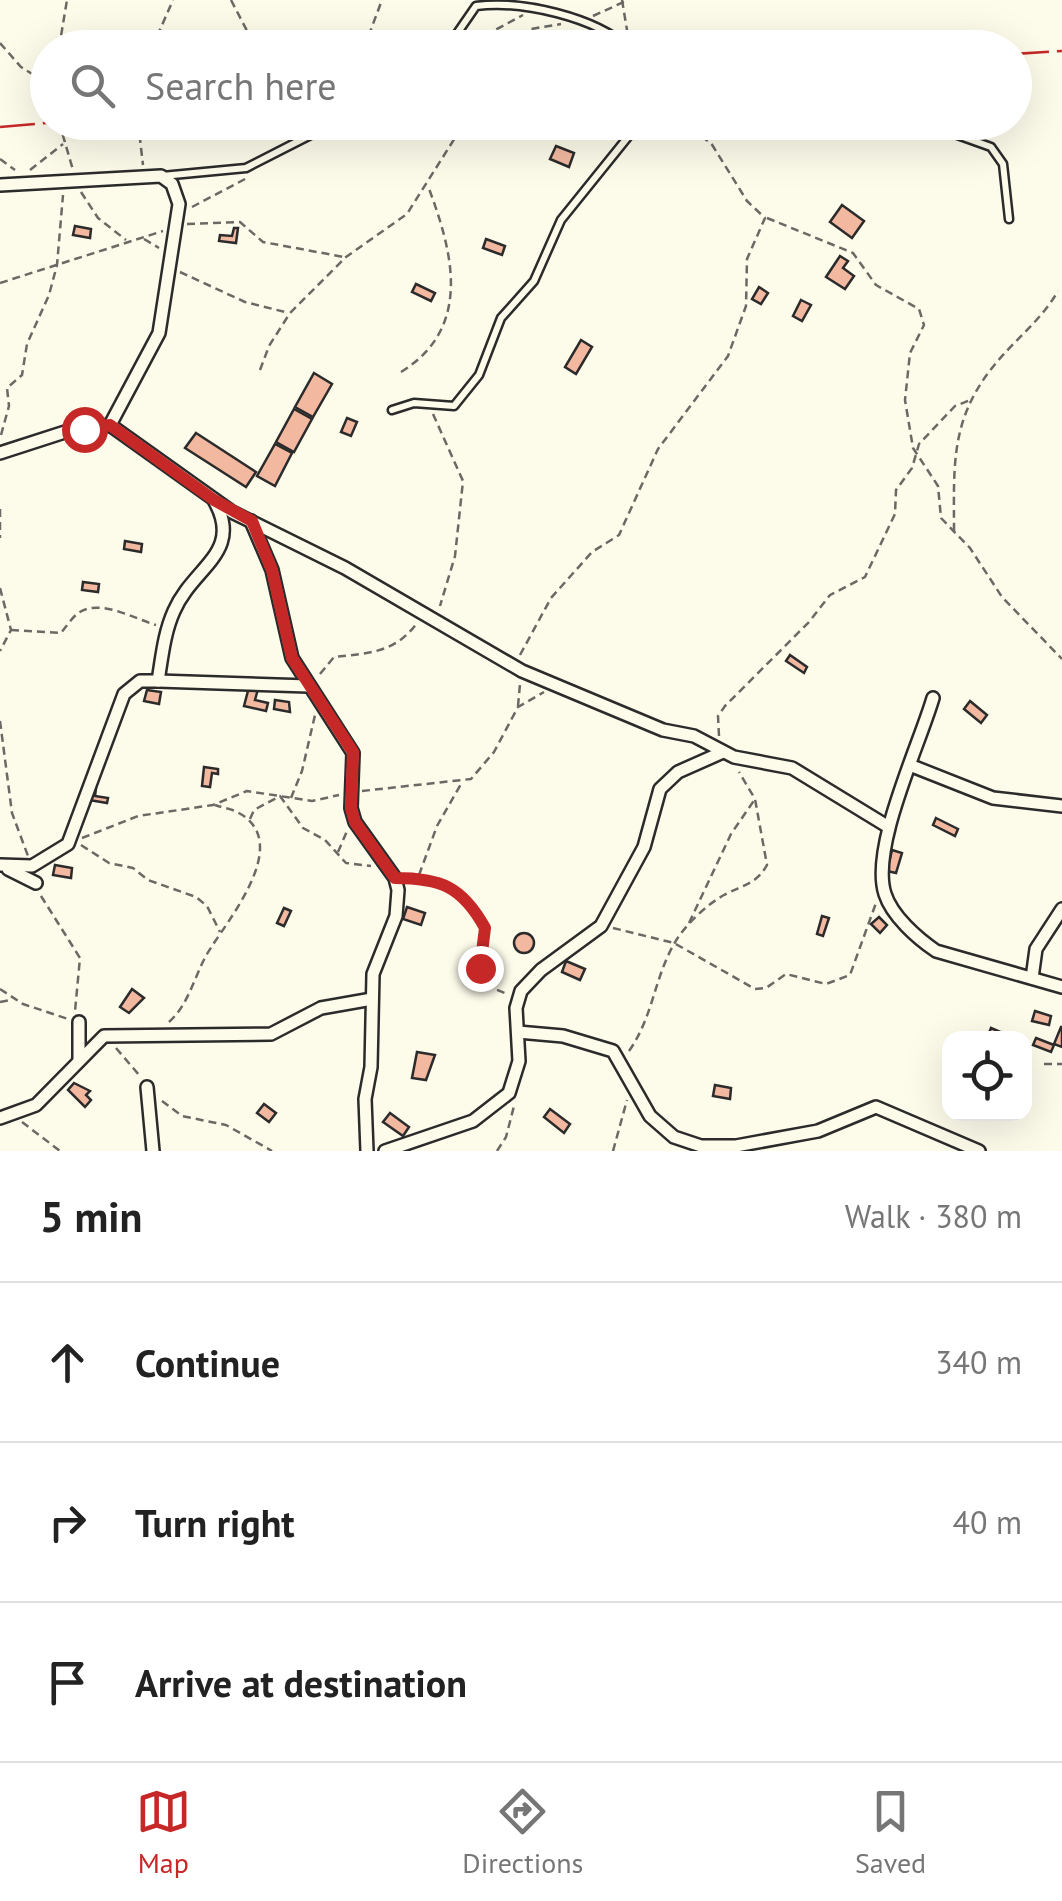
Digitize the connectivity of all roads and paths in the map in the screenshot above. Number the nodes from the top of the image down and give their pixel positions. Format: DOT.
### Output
graph roads {
  1 [pos="67,0"];
  2 [pos="173,0"];
  3 [pos="232,0"];
  4 [pos="382,0"];
  5 [pos="622,0"];
  6 [pos="534,6"];
  7 [pos="61,30"];
  8 [pos="160,30"];
  9 [pos="247,30"];
  10 [pos="371,30"];
  11 [pos="459,30"];
  12 [pos="500,30"];
  13 [pos="605,30"];
  14 [pos="627,30"];
  15 [pos="0,44"];
  16 [pos="30,73"];
  17 [pos="63,140"];
  18 [pos="140,140"];
  19 [pos="275,140"];
  20 [pos="298,140"];
  21 [pos="454,140"];
  22 [pos="625,140"];
  23 [pos="707,140"];
  24 [pos="971,140"];
  25 [pos="64,143"];
  26 [pos="275,151"];
  27 [pos="0,159"];
  28 [pos="266,160"];
  29 [pos="145,176"];
  30 [pos="161,176"];
  31 [pos="73,179"];
  32 [pos="0,185"];
  33 [pos="428,185"];
  34 [pos="766,218"];
  35 [pos="1009,218"];
  36 [pos="177,222"];
  37 [pos="143,238"];
  38 [pos="128,240"];
  39 [pos="346,257"];
  40 [pos="170,265"];
  41 [pos="57,266"];
  42 [pos="0,283"];
  43 [pos="1058,290"];
  44 [pos="290,313"];
  45 [pos="260,370"];
  46 [pos="401,372"];
  47 [pos="973,399"];
  48 [pos="429,404"];
  49 [pos="392,410"];
  50 [pos="110,425"];
  51 [pos="1,435"];
  52 [pos="0,453"];
  53 [pos="915,456"];
  54 [pos="214,500"];
  55 [pos="0,509"];
  56 [pos="252,521"];
  57 [pos="954,532"];
  58 [pos="0,538"];
  59 [pos="0,588"];
  60 [pos="424,614"];
  61 [pos="167,628"];
  62 [pos="11,630"];
  63 [pos="452,630"];
  64 [pos="0,650"];
  65 [pos="1062,659"];
  66 [pos="518,668"];
  67 [pos="158,681"];
  68 [pos="308,686"];
  69 [pos="554,686"];
  70 [pos="315,698"];
  71 [pos="933,698"];
  72 [pos="518,708"];
  73 [pos="0,721"];
  74 [pos="721,753"];
  75 [pos="912,766"];
  76 [pos="462,782"];
  77 [pos="351,792"];
  78 [pos="280,796"];
  79 [pos="290,798"];
  80 [pos="755,799"];
  81 [pos="213,804"];
  82 [pos="1062,806"];
  83 [pos="250,822"];
  84 [pos="888,826"];
  85 [pos="2,866"];
  86 [pos="32,866"];
  87 [pos="393,876"];
  88 [pos="417,878"];
  89 [pos="36,883"];
  90 [pos="882,888"];
  91 [pos="1062,909"];
  92 [pos="602,926"];
  93 [pos="686,929"];
  94 [pos="220,934"];
  95 [pos="674,943"];
  96 [pos="1032,978"];
  97 [pos="1062,987"];
  98 [pos="0,989"];
  99 [pos="518,997"];
  100 [pos="13,999"];
  101 [pos="372,999"];
  102 [pos="0,1002"];
  103 [pos="79,1022"];
  104 [pos="518,1032"];
  105 [pos="158,1034"];
  106 [pos="104,1036"];
  107 [pos="79,1060"];
  108 [pos="622,1060"];
  109 [pos="1044,1064"];
  110 [pos="1062,1064"];
  111 [pos="514,1084"];
  112 [pos="148,1087"];
  113 [pos="633,1090"];
  114 [pos="5,1117"];
  115 [pos="60,1151"];
  116 [pos="152,1151"];
  117 [pos="272,1151"];
  118 [pos="367,1151"];
  119 [pos="386,1151"];
  120 [pos="497,1151"];
  121 [pos="613,1151"];
  122 [pos="979,1151"];
  1 -- 7 [label="path"];
  2 -- 8 [label="path"];
  3 -- 9 [label="path"];
  4 -- 10 [label="path"];
  5 -- 14 [label="path"];
  6 -- 11 [label="lane"];
  6 -- 12 [label="path"];
  6 -- 13 [label="lane"];
  15 -- 16 [label="path"];
  17 -- 25 [label="path"];
  18 -- 29 [label="path"];
  19 -- 26 [label="path"];
  20 -- 26 [label="lane"];
  21 -- 33 [label="path"];
  22 -- 48 [label="lane"];
  23 -- 34 [label="path"];
  24 -- 35 [label="lane"];
  25 -- 27 [label="path"];
  25 -- 31 [label="path"];
  26 -- 28 [label="lane"];
  28 -- 30 [label="lane"];
  28 -- 36 [label="path"];
  29 -- 30 [label="street"];
  29 -- 31 [label="street"];
  30 -- 36 [label="street"];
  31 -- 32 [label="street"];
  31 -- 38 [label="path"];
  31 -- 41 [label="path"];
  33 -- 39 [label="path"];
  33 -- 46 [label="path"];
  34 -- 53 [label="path"];
  34 -- 66 [label="path"];
  36 -- 37 [label="path"];
  36 -- 39 [label="path"];
  36 -- 40 [label="street"];
  37 -- 38 [label="path"];
  37 -- 40 [label="path"];
  38 -- 41 [label="path"];
  39 -- 44 [label="path"];
  40 -- 44 [label="path"];
  40 -- 50 [label="street"];
  41 -- 42 [label="path"];
  41 -- 51 [label="path"];
  43 -- 47 [label="path"];
  44 -- 45 [label="path"];
  47 -- 53 [label="path"];
  47 -- 57 [label="path"];
  48 -- 49 [label="lane"];
  48 -- 63 [label="path"];
  50 -- 52 [label="street"];
  50 -- 54 [label="street"];
  53 -- 57 [label="path"];
  53 -- 74 [label="path"];
  54 -- 56 [label="street"];
  54 -- 61 [label="street"];
  55 -- 58 [label="path"];
  56 -- 60 [label="street"];
  56 -- 68 [label="street"];
  57 -- 65 [label="path"];
  59 -- 62 [label="path"];
  60 -- 63 [label="street"];
  60 -- 68 [label="path"];
  61 -- 62 [label="path"];
  61 -- 67 [label="street"];
  62 -- 64 [label="path"];
  63 -- 66 [label="street"];
  66 -- 69 [label="street"];
  66 -- 72 [label="path"];
  67 -- 68 [label="street"];
  67 -- 86 [label="street"];
  68 -- 70 [label="street"];
  69 -- 72 [label="path"];
  69 -- 74 [label="street"];
  70 -- 77 [label="street"];
  70 -- 79 [label="path"];
  71 -- 75 [label="street"];
  72 -- 76 [label="path"];
  73 -- 86 [label="path"];
  74 -- 80 [label="path"];
  74 -- 84 [label="street"];
  74 -- 92 [label="street"];
  75 -- 82 [label="street"];
  75 -- 84 [label="street"];
  76 -- 77 [label="path"];
  76 -- 88 [label="path"];
  77 -- 79 [label="path"];
  77 -- 87 [label="street"];
  78 -- 79 [label="path"];
  78 -- 81 [label="path"];
  78 -- 83 [label="path"];
  78 -- 87 [label="path"];
  80 -- 93 [label="path"];
  80 -- 93 [label="path"];
  81 -- 83 [label="path"];
  81 -- 94 [label="path"];
  83 -- 94 [label="path"];
  84 -- 90 [label="street"];
  85 -- 86 [label="street"];
  85 -- 89 [label="street"];
  87 -- 88 [label="path"];
  87 -- 101 [label="street"];
  88 -- 99 [label="path"];
  89 -- 103 [label="path"];
  90 -- 95 [label="path"];
  90 -- 96 [label="street"];
  91 -- 96 [label="street"];
  92 -- 95 [label="path"];
  92 -- 99 [label="street"];
  93 -- 95 [label="path"];
  94 -- 105 [label="path"];
  95 -- 108 [label="path"];
  96 -- 97 [label="street"];
  98 -- 100 [label="path"];
  99 -- 104 [label="street"];
  100 -- 102 [label="path"];
  100 -- 103 [label="path"];
  101 -- 105 [label="street"];
  101 -- 118 [label="street"];
  103 -- 107 [label="street"];
  104 -- 108 [label="street"];
  104 -- 111 [label="street"];
  105 -- 106 [label="street"];
  106 -- 107 [label="street"];
  106 -- 112 [label="path"];
  107 -- 114 [label="street"];
  108 -- 113 [label="street"];
  109 -- 110 [label="path"];
  111 -- 119 [label="street"];
  111 -- 120 [label="path"];
  112 -- 116 [label="street"];
  112 -- 117 [label="path"];
  113 -- 121 [label="path"];
  113 -- 122 [label="street"];
  114 -- 115 [label="path"];
}
